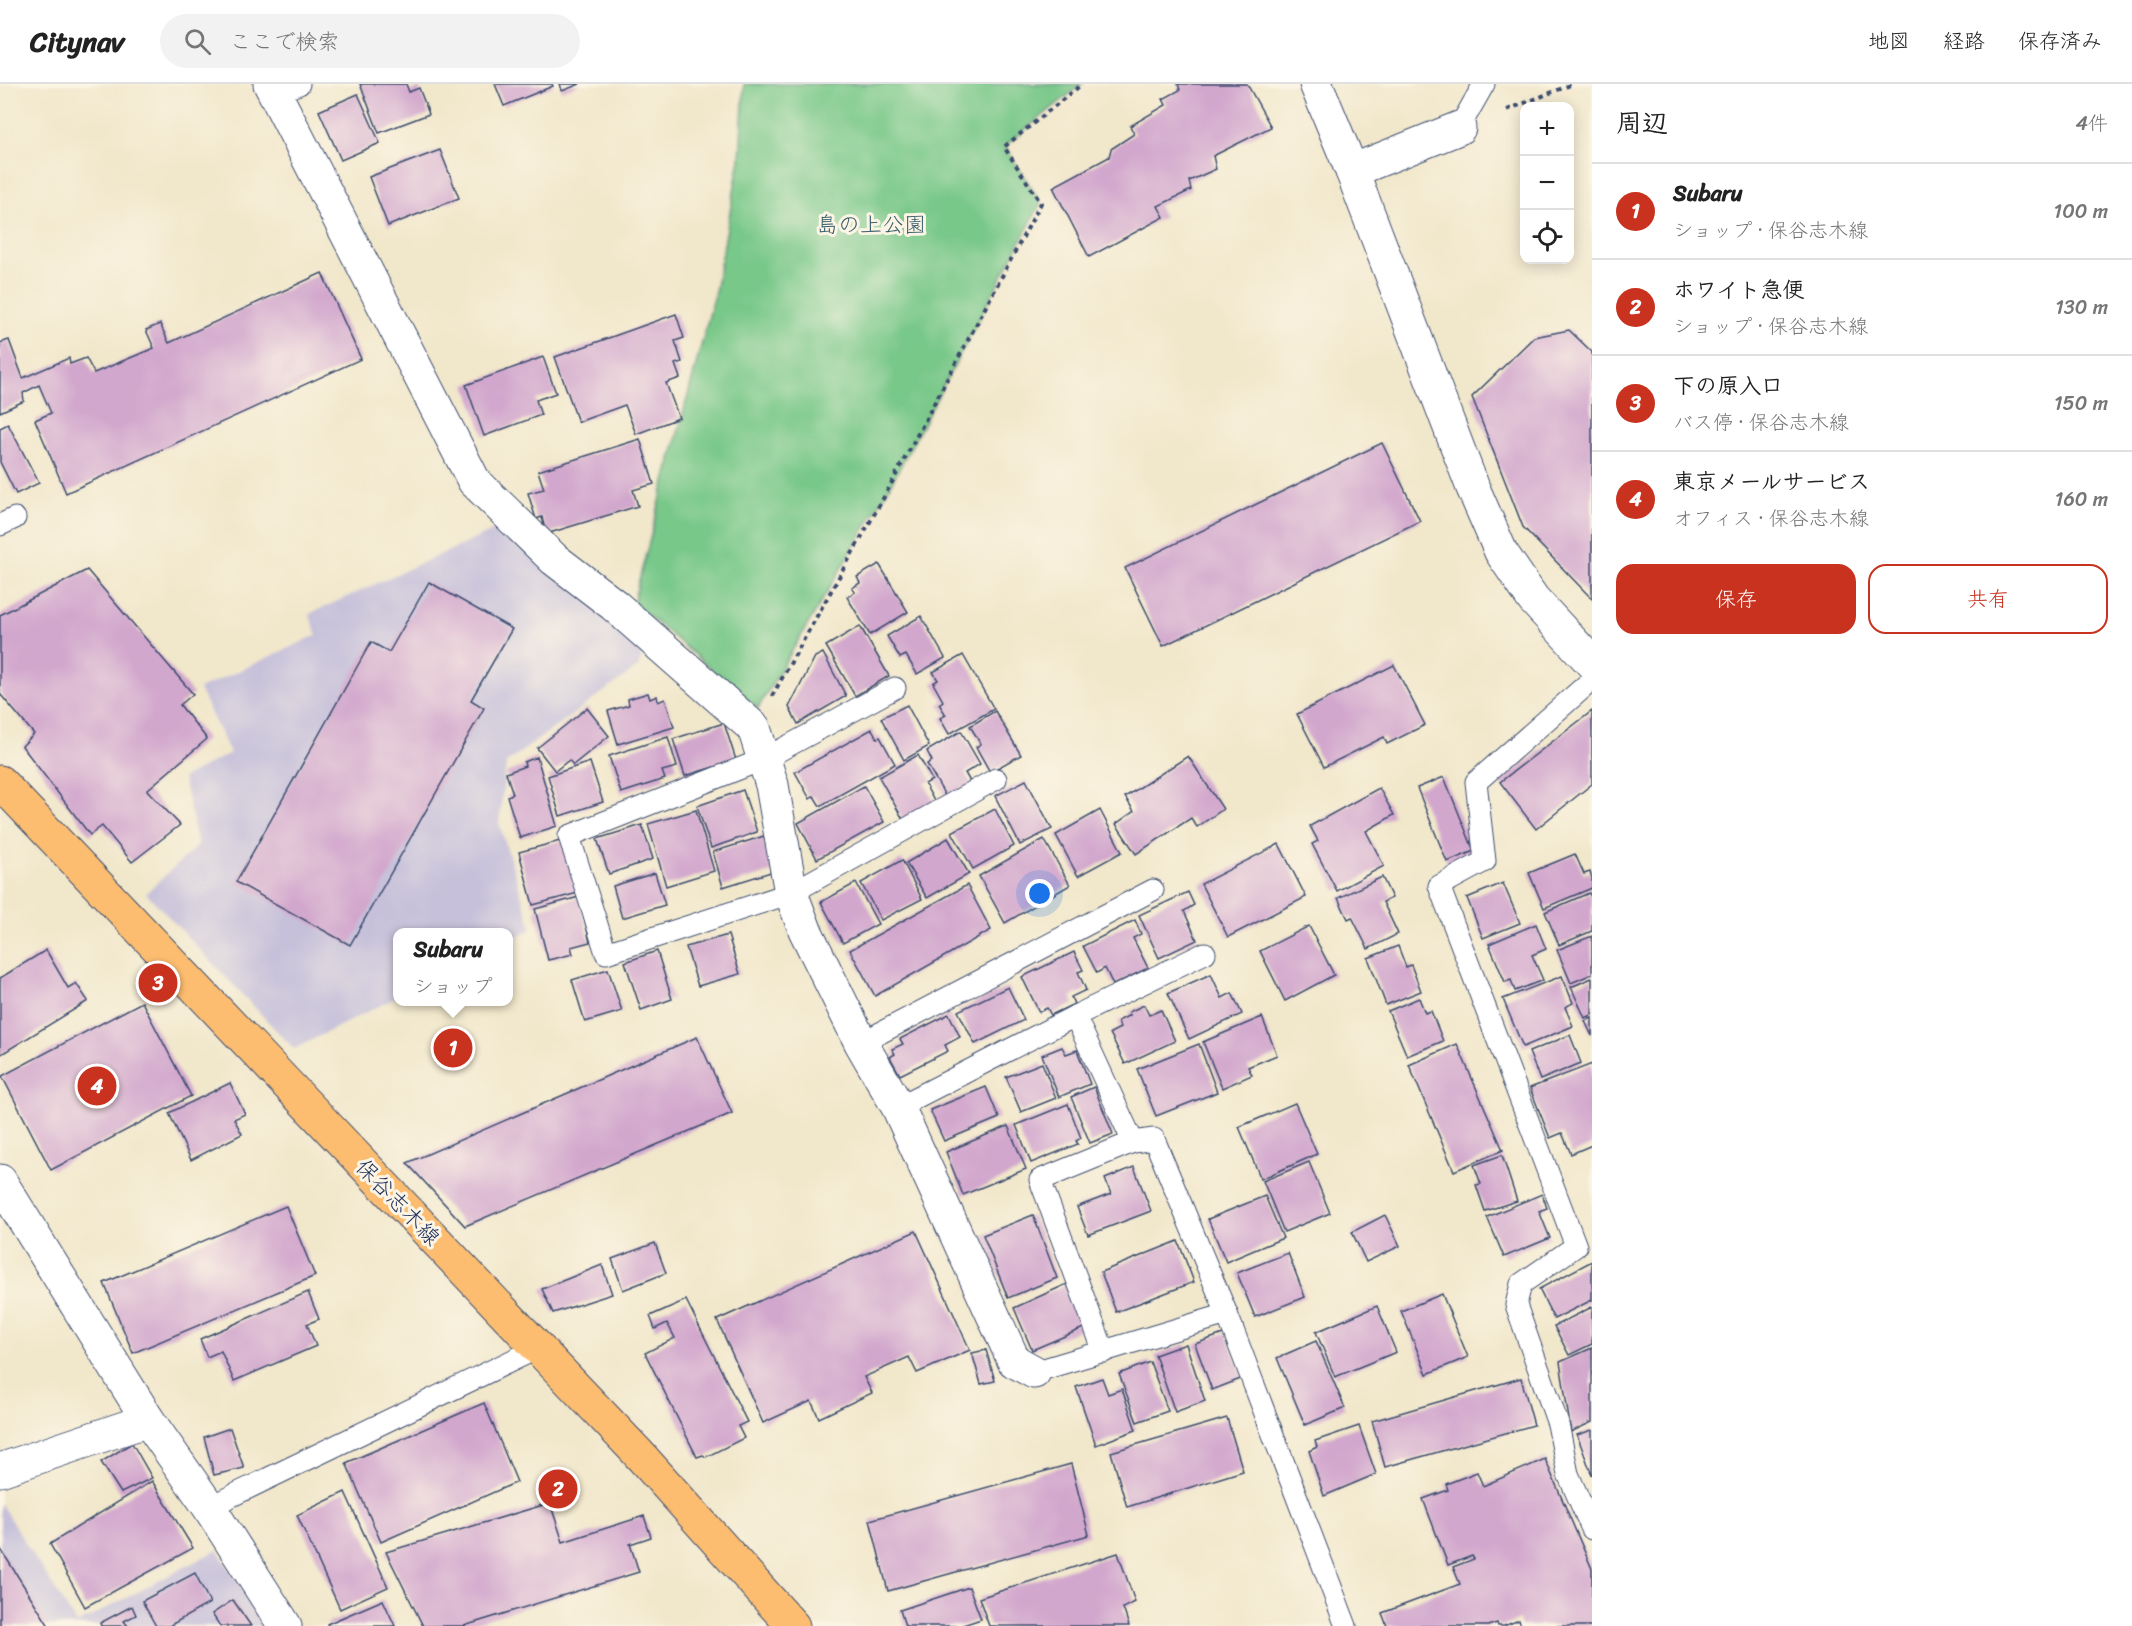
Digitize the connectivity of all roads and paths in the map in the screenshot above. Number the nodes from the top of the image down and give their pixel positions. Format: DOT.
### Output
graph roads {
  1 [pos="1082,84"];
  2 [pos="1316,84"];
  3 [pos="1484,84"];
  4 [pos="1573,84"];
  5 [pos="281,87"];
  6 [pos="1459,128"];
  7 [pos="1352,171"];
  8 [pos="1592,663"];
  9 [pos="1592,681"];
  10 [pos="895,688"];
  11 [pos="754,728"];
  12 [pos="764,759"];
  13 [pos="996,779"];
  14 [pos="0,782"];
  15 [pos="1153,890"];
  16 [pos="791,893"];
  17 [pos="1205,953"];
  18 [pos="1075,1016"];
  19 [pos="861,1043"];
  20 [pos="898,1107"];
  21 [pos="1133,1142"];
  22 [pos="0,1181"];
  23 [pos="1584,1242"];
  24 [pos="1227,1314"];
  25 [pos="538,1348"];
  26 [pos="1104,1352"];
  27 [pos="1034,1372"];
  28 [pos="148,1420"];
  29 [pos="0,1470"];
  30 [pos="209,1507"];
  31 [pos="1591,1524"];
  32 [pos="285,1626"];
  33 [pos="793,1626"];
  34 [pos="1346,1626"];
  1 -- 11 [label="path"];
  2 -- 7 [label="street"];
  3 -- 6 [label="lane"];
  4 -- 6 [label="path"];
  5 -- 11 [label="street"];
  6 -- 7 [label="street"];
  7 -- 8 [label="street"];
  9 -- 23 [label="lane"];
  10 -- 12 [label="lane"];
  11 -- 12 [label="street"];
  12 -- 16 [label="street"];
  12 -- 16 [label="lane"];
  13 -- 16 [label="lane"];
  14 -- 25 [label="main road, 保谷志木線"];
  15 -- 19 [label="lane"];
  16 -- 19 [label="street"];
  17 -- 18 [label="lane"];
  18 -- 20 [label="lane"];
  18 -- 21 [label="lane"];
  19 -- 20 [label="street"];
  20 -- 27 [label="street"];
  21 -- 24 [label="lane"];
  21 -- 26 [label="lane"];
  22 -- 28 [label="street"];
  23 -- 31 [label="lane"];
  24 -- 26 [label="lane"];
  24 -- 34 [label="lane"];
  25 -- 30 [label="lane"];
  25 -- 33 [label="main road, 保谷志木線"];
  26 -- 27 [label="lane"];
  28 -- 29 [label="street"];
  28 -- 30 [label="street"];
  30 -- 32 [label="street"];
}
